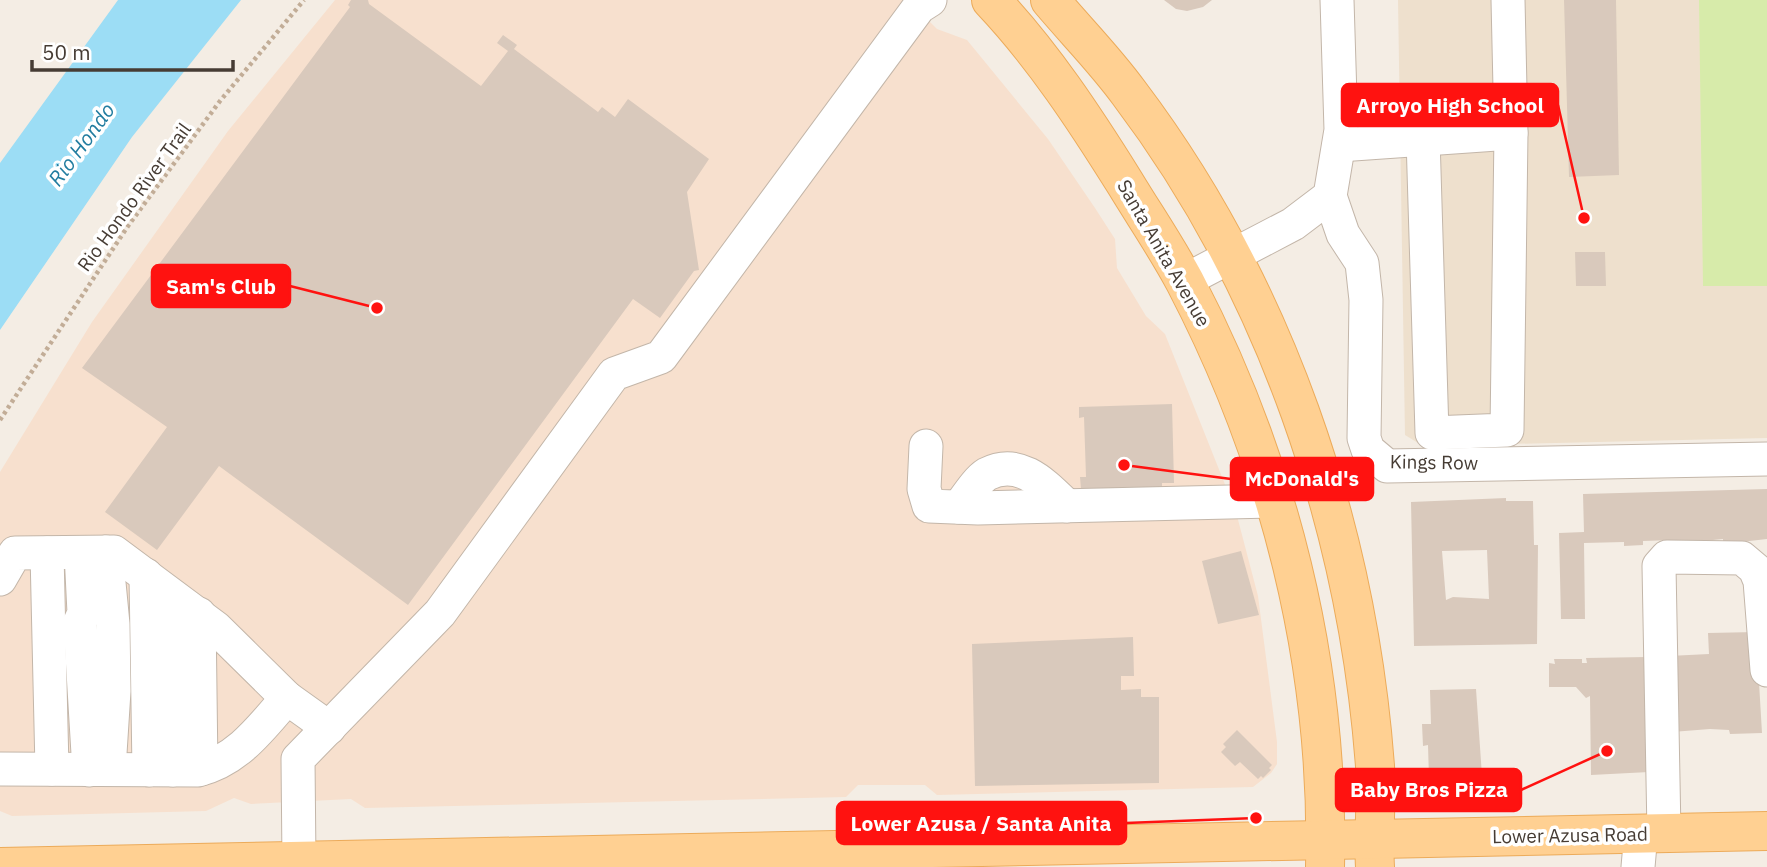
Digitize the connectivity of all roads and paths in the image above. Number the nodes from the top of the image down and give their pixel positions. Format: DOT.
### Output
graph roads {
  1 [pos="304,0"];
  2 [pos="930,0"];
  3 [pos="991,0"];
  4 [pos="1021,0"];
  5 [pos="1050,0"];
  6 [pos="1337,0"];
  7 [pos="1508,0"];
  8 [pos="1094,51"];
  9 [pos="1511,133"];
  10 [pos="1423,138"];
  11 [pos="1339,145"];
  12 [pos="1330,196"];
  13 [pos="1231,258"];
  14 [pos="1184,281"];
  15 [pos="0,420"];
  16 [pos="1507,430"];
  17 [pos="926,446"];
  18 [pos="1432,448"];
  19 [pos="1767,460"];
  20 [pos="1517,463"];
  21 [pos="1276,501"];
  22 [pos="124,573"];
  23 [pos="0,579"];
  24 [pos="1767,670"];
  25 [pos="287,698"];
  26 [pos="329,728"];
  27 [pos="0,769"];
  28 [pos="128,770"];
  29 [pos="1767,831"];
  30 [pos="1648,844"];
  31 [pos="1325,852"];
  32 [pos="1375,853"];
  33 [pos="1097,855"];
  34 [pos="1005,856"];
  35 [pos="567,861"];
  36 [pos="299,862"];
  37 [pos="0,867"];
  1 -- 15 [label="path, Rio Hondo River Trail"];
  2 -- 26 [label="street"];
  3 -- 14 [label="main road, Santa Anita Avenue"];
  4 -- 8 [label="main road"];
  5 -- 8 [label="main road"];
  6 -- 11 [label="street, Kings Row"];
  7 -- 9 [label="street"];
  8 -- 13 [label="main road"];
  9 -- 10 [label="street"];
  9 -- 16 [label="street"];
  10 -- 11 [label="street"];
  10 -- 18 [label="street"];
  11 -- 12 [label="street, Kings Row"];
  12 -- 13 [label="street"];
  12 -- 18 [label="street, Kings Row"];
  13 -- 14 [label="street"];
  13 -- 32 [label="main road"];
  14 -- 21 [label="main road, Santa Anita Avenue"];
  16 -- 18 [label="street"];
  16 -- 20 [label="street"];
  17 -- 21 [label="street"];
  18 -- 20 [label="street, Kings Row"];
  19 -- 20 [label="street, Kings Row"];
  21 -- 31 [label="main road, Santa Anita Avenue"];
  22 -- 23 [label="street"];
  22 -- 25 [label="street"];
  22 -- 28 [label="street"];
  22 -- 28 [label="street"];
  22 -- 28 [label="street"];
  22 -- 28 [label="street"];
  24 -- 30 [label="street"];
  25 -- 26 [label="street"];
  25 -- 28 [label="street"];
  26 -- 36 [label="street"];
  27 -- 28 [label="street"];
  29 -- 30 [label="main road, Lower Azusa Road"];
  30 -- 32 [label="main road, Lower Azusa Road"];
  31 -- 32 [label="main road, Lower Azusa Road"];
  31 -- 33 [label="main road"];
  33 -- 34 [label="main road"];
  34 -- 35 [label="main road"];
  35 -- 36 [label="main road"];
  36 -- 37 [label="main road"];
}
